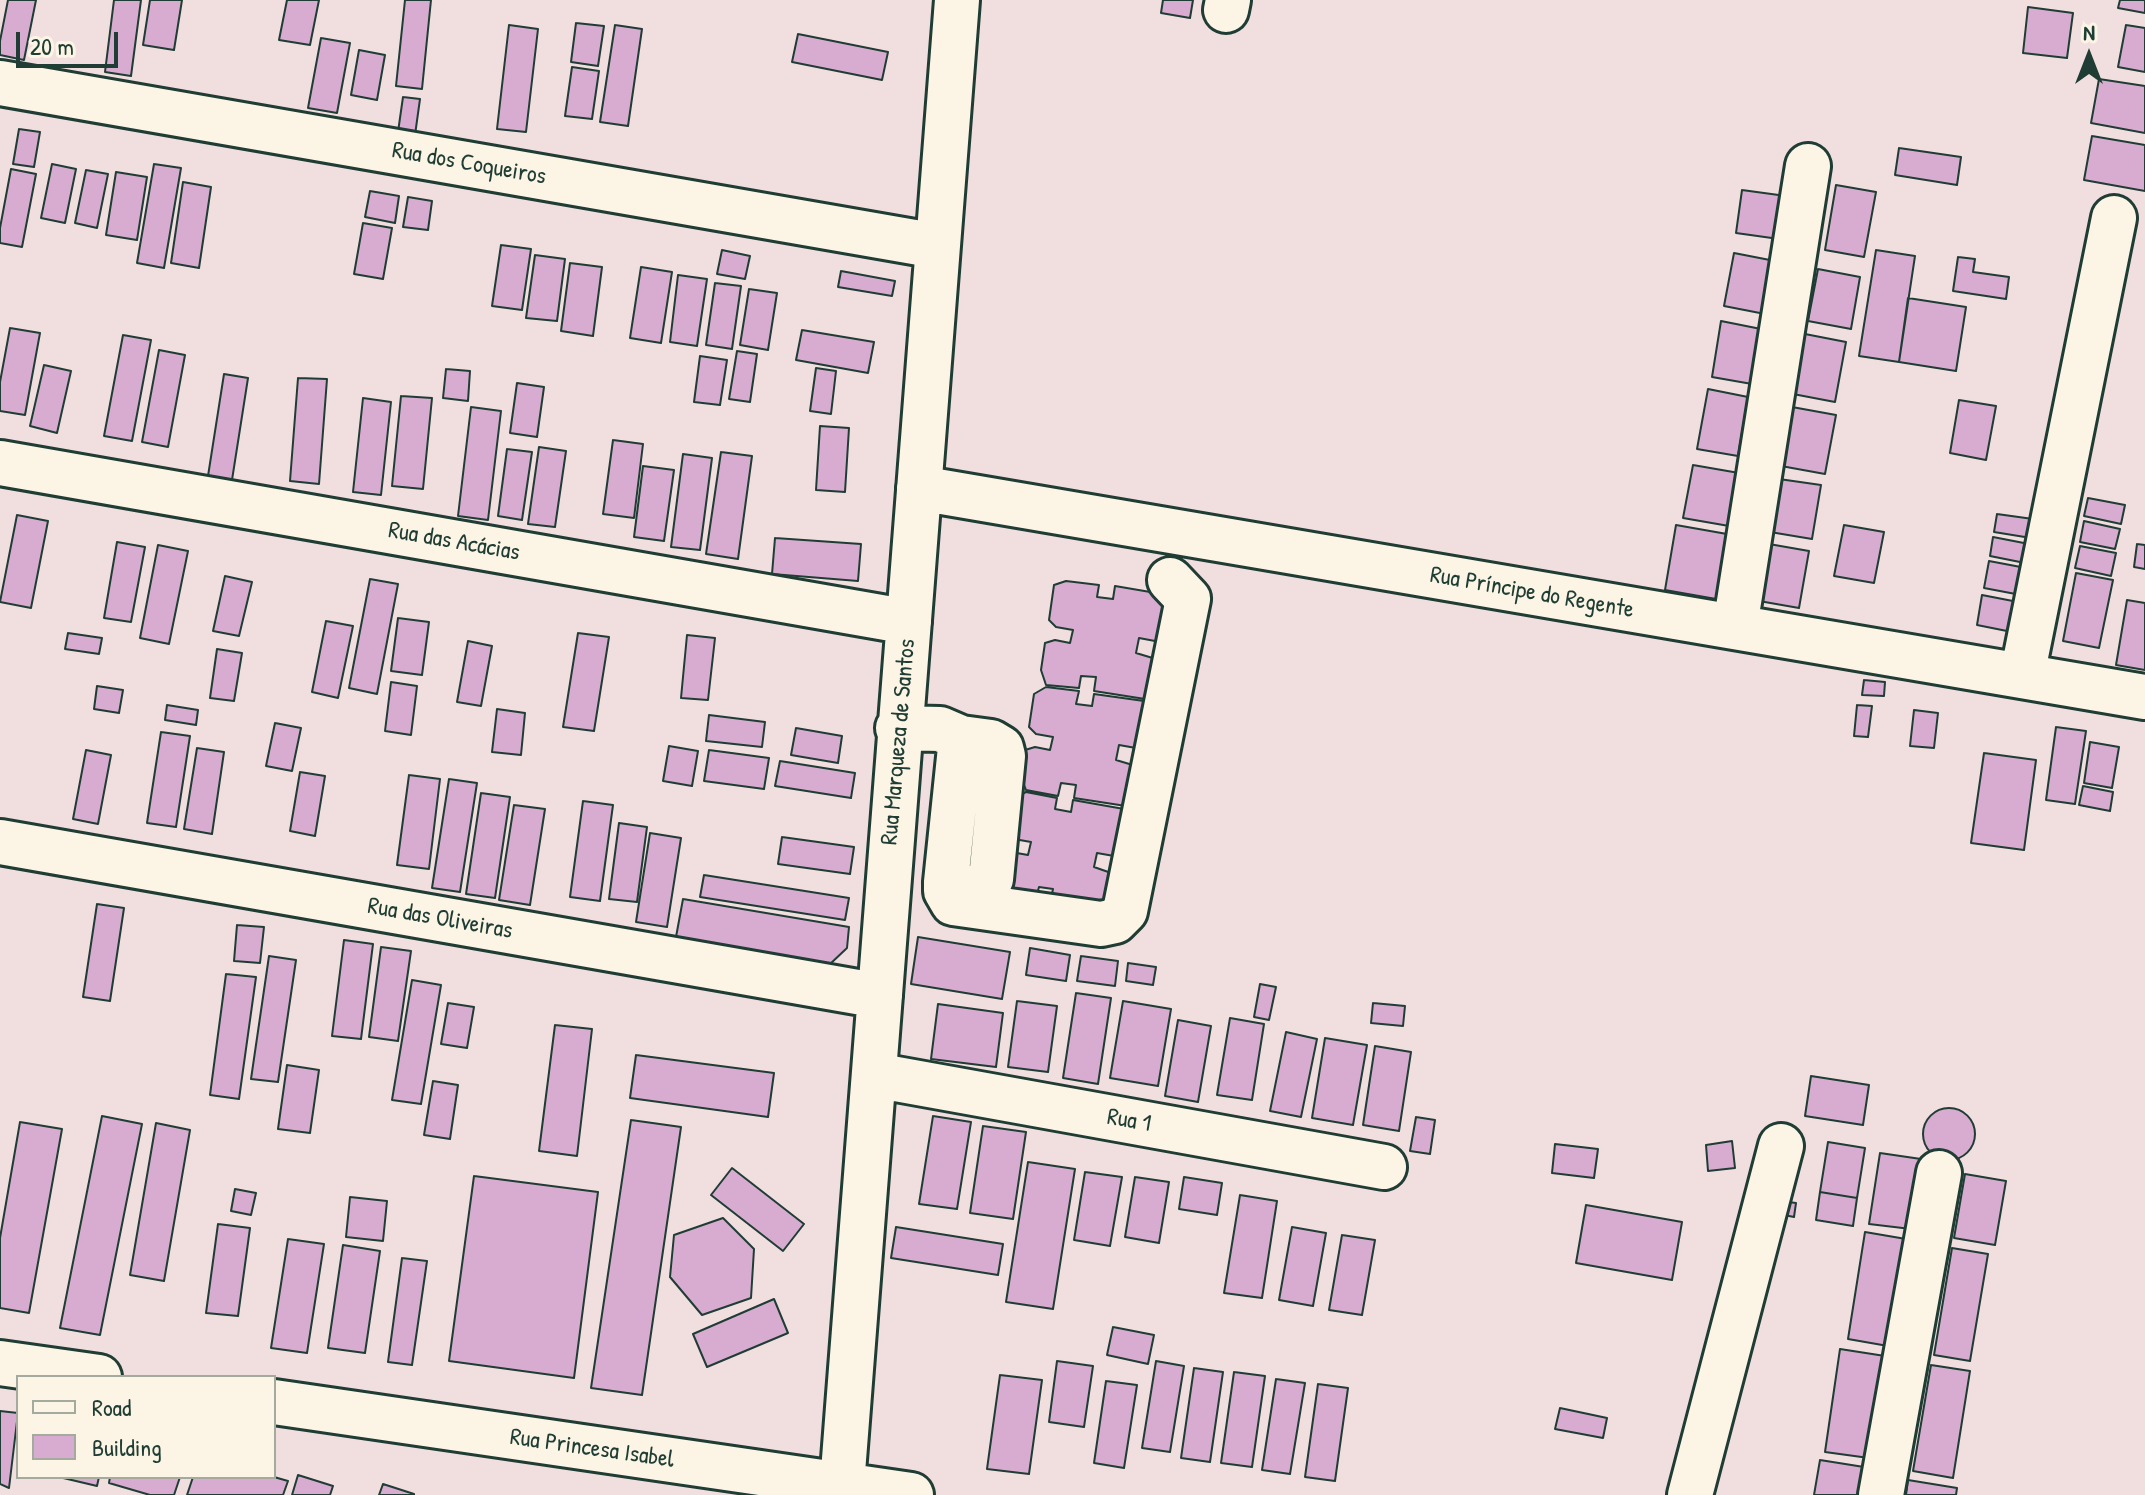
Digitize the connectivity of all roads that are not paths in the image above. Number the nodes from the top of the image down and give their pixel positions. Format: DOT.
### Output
graph roads {
  1 [pos="957,0"];
  2 [pos="0,83"];
  3 [pos="1808,166"];
  4 [pos="2114,218"];
  5 [pos="937,246"];
  6 [pos="0,463"];
  7 [pos="919,488"];
  8 [pos="1170,580"];
  9 [pos="909,622"];
  10 [pos="1735,627"];
  11 [pos="2022,676"];
  12 [pos="2145,697"];
  13 [pos="898,728"];
  14 [pos="961,738"];
  15 [pos="0,842"];
  16 [pos="996,894"];
  17 [pos="880,996"];
  18 [pos="874,1075"];
  19 [pos="1781,1146"];
  20 [pos="1384,1167"];
  21 [pos="1939,1173"];
  22 [pos="0,1363"];
  23 [pos="85,1375"];
  24 [pos="276,1402"];
  25 [pos="840,1490"];
  26 [pos="911,1495"];
  27 [pos="1690,1495"];
  28 [pos="1881,1495"];
  1 -- 5 [label="street, Rua Marqueza de Santos"];
  2 -- 5 [label="street, Rua dos Coqueiros"];
  3 -- 10 [label="street"];
  4 -- 11 [label="street"];
  5 -- 7 [label="street, Rua Marqueza de Santos"];
  6 -- 9 [label="street, Rua das Acácias"];
  7 -- 9 [label="street, Rua Marqueza de Santos"];
  7 -- 10 [label="street, Rua Príncipe do Regente"];
  8 -- 16 [label="street"];
  9 -- 13 [label="street, Rua Marqueza de Santos"];
  10 -- 11 [label="street, Rua Príncipe do Regente"];
  11 -- 12 [label="street, Rua Príncipe do Regente"];
  13 -- 14 [label="street"];
  13 -- 17 [label="street, Rua Marqueza de Santos"];
  14 -- 16 [label="street"];
  14 -- 16 [label="street"];
  15 -- 17 [label="street, Rua das Oliveiras"];
  17 -- 18 [label="street, Rua Marqueza de Santos"];
  18 -- 20 [label="street, Rua 1"];
  18 -- 25 [label="street, Rua Marqueza de Santos"];
  19 -- 27 [label="street"];
  21 -- 28 [label="street"];
  22 -- 23 [label="street"];
  24 -- 25 [label="street, Rua Princesa Isabel"];
  25 -- 26 [label="street, Rua Princesa Isabel"];
}
